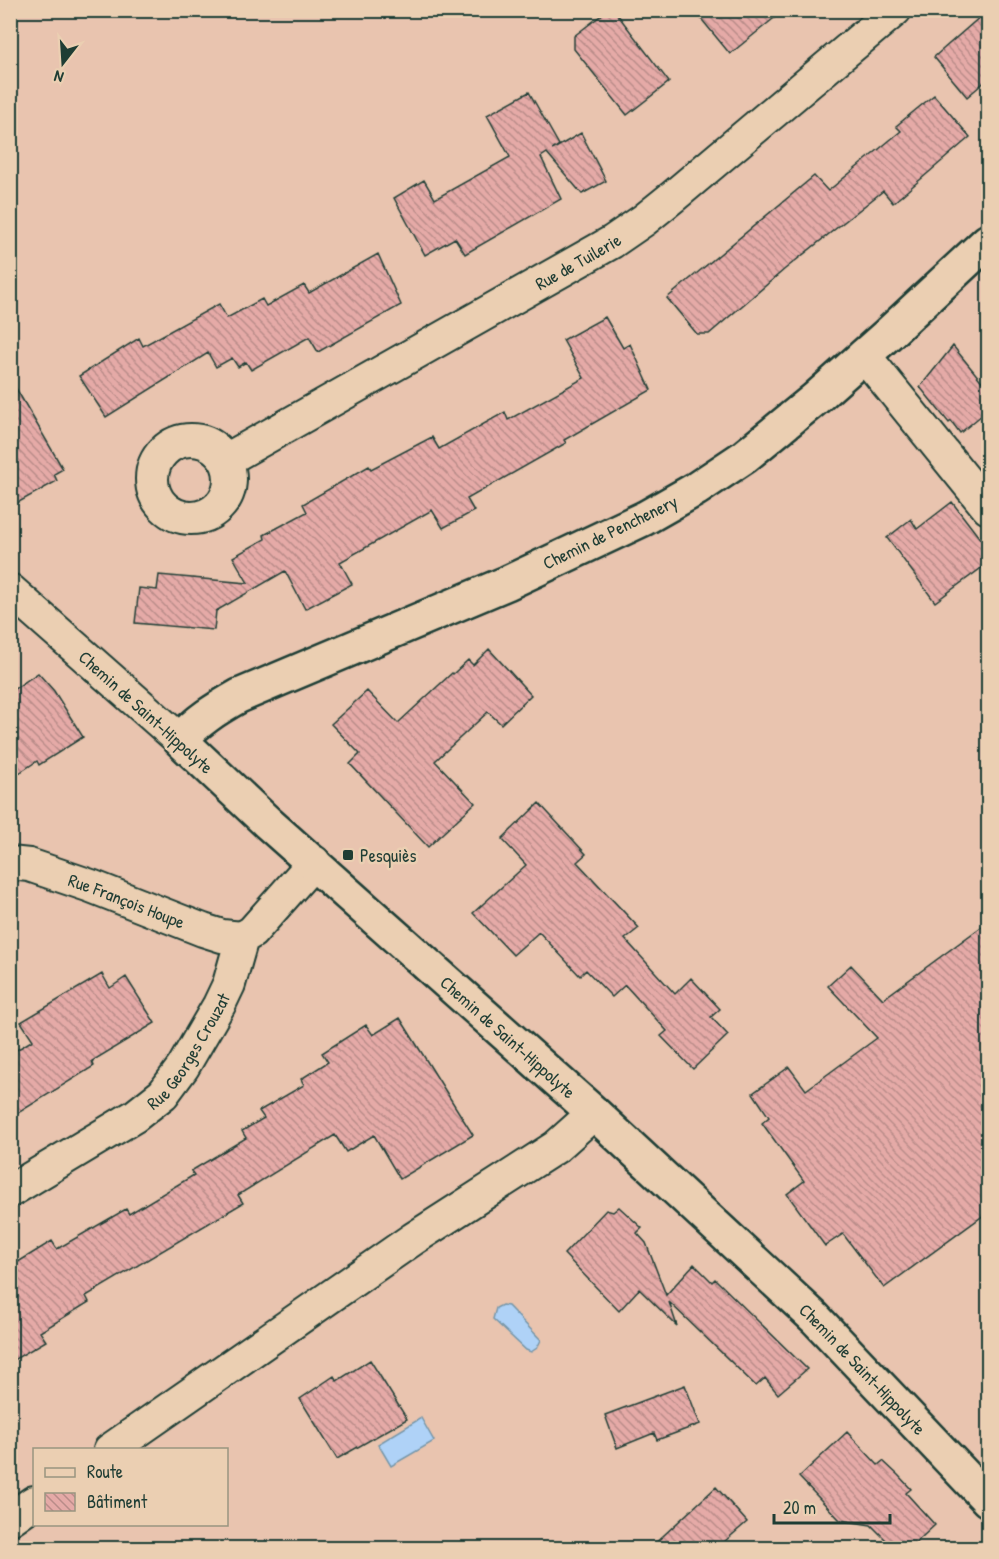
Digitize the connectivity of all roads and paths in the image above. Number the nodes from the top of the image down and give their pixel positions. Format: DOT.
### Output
graph roads {
  1 [pos="895,10"];
  2 [pos="988,241"];
  3 [pos="864,355"];
  4 [pos="226,460"];
  5 [pos="988,508"];
  6 [pos="10,590"];
  7 [pos="180,740"];
  8 [pos="314,862"];
  9 [pos="10,863"];
  10 [pos="242,938"];
  11 [pos="594,1113"];
  12 [pos="10,1191"];
  13 [pos="111,1448"];
  14 [pos="988,1500"];
  15 [pos="33,1503"];
  16 [pos="10,1519"];
  1 -- 4 [label="street, Rue de Tuilerie"];
  2 -- 3 [label="street, Chemin de Penchenery"];
  3 -- 5 [label="street"];
  3 -- 7 [label="street, Chemin de Penchenery"];
  6 -- 7 [label="street, Chemin de Saint-Hippolyte"];
  7 -- 8 [label="street, Chemin de Saint-Hippolyte"];
  8 -- 10 [label="street"];
  8 -- 11 [label="street, Chemin de Saint-Hippolyte"];
  9 -- 10 [label="street, Rue François Houpe"];
  10 -- 12 [label="street, Rue Georges Crouzat"];
  11 -- 13 [label="street"];
  11 -- 14 [label="street, Chemin de Saint-Hippolyte"];
  15 -- 16 [label="street"];
}
